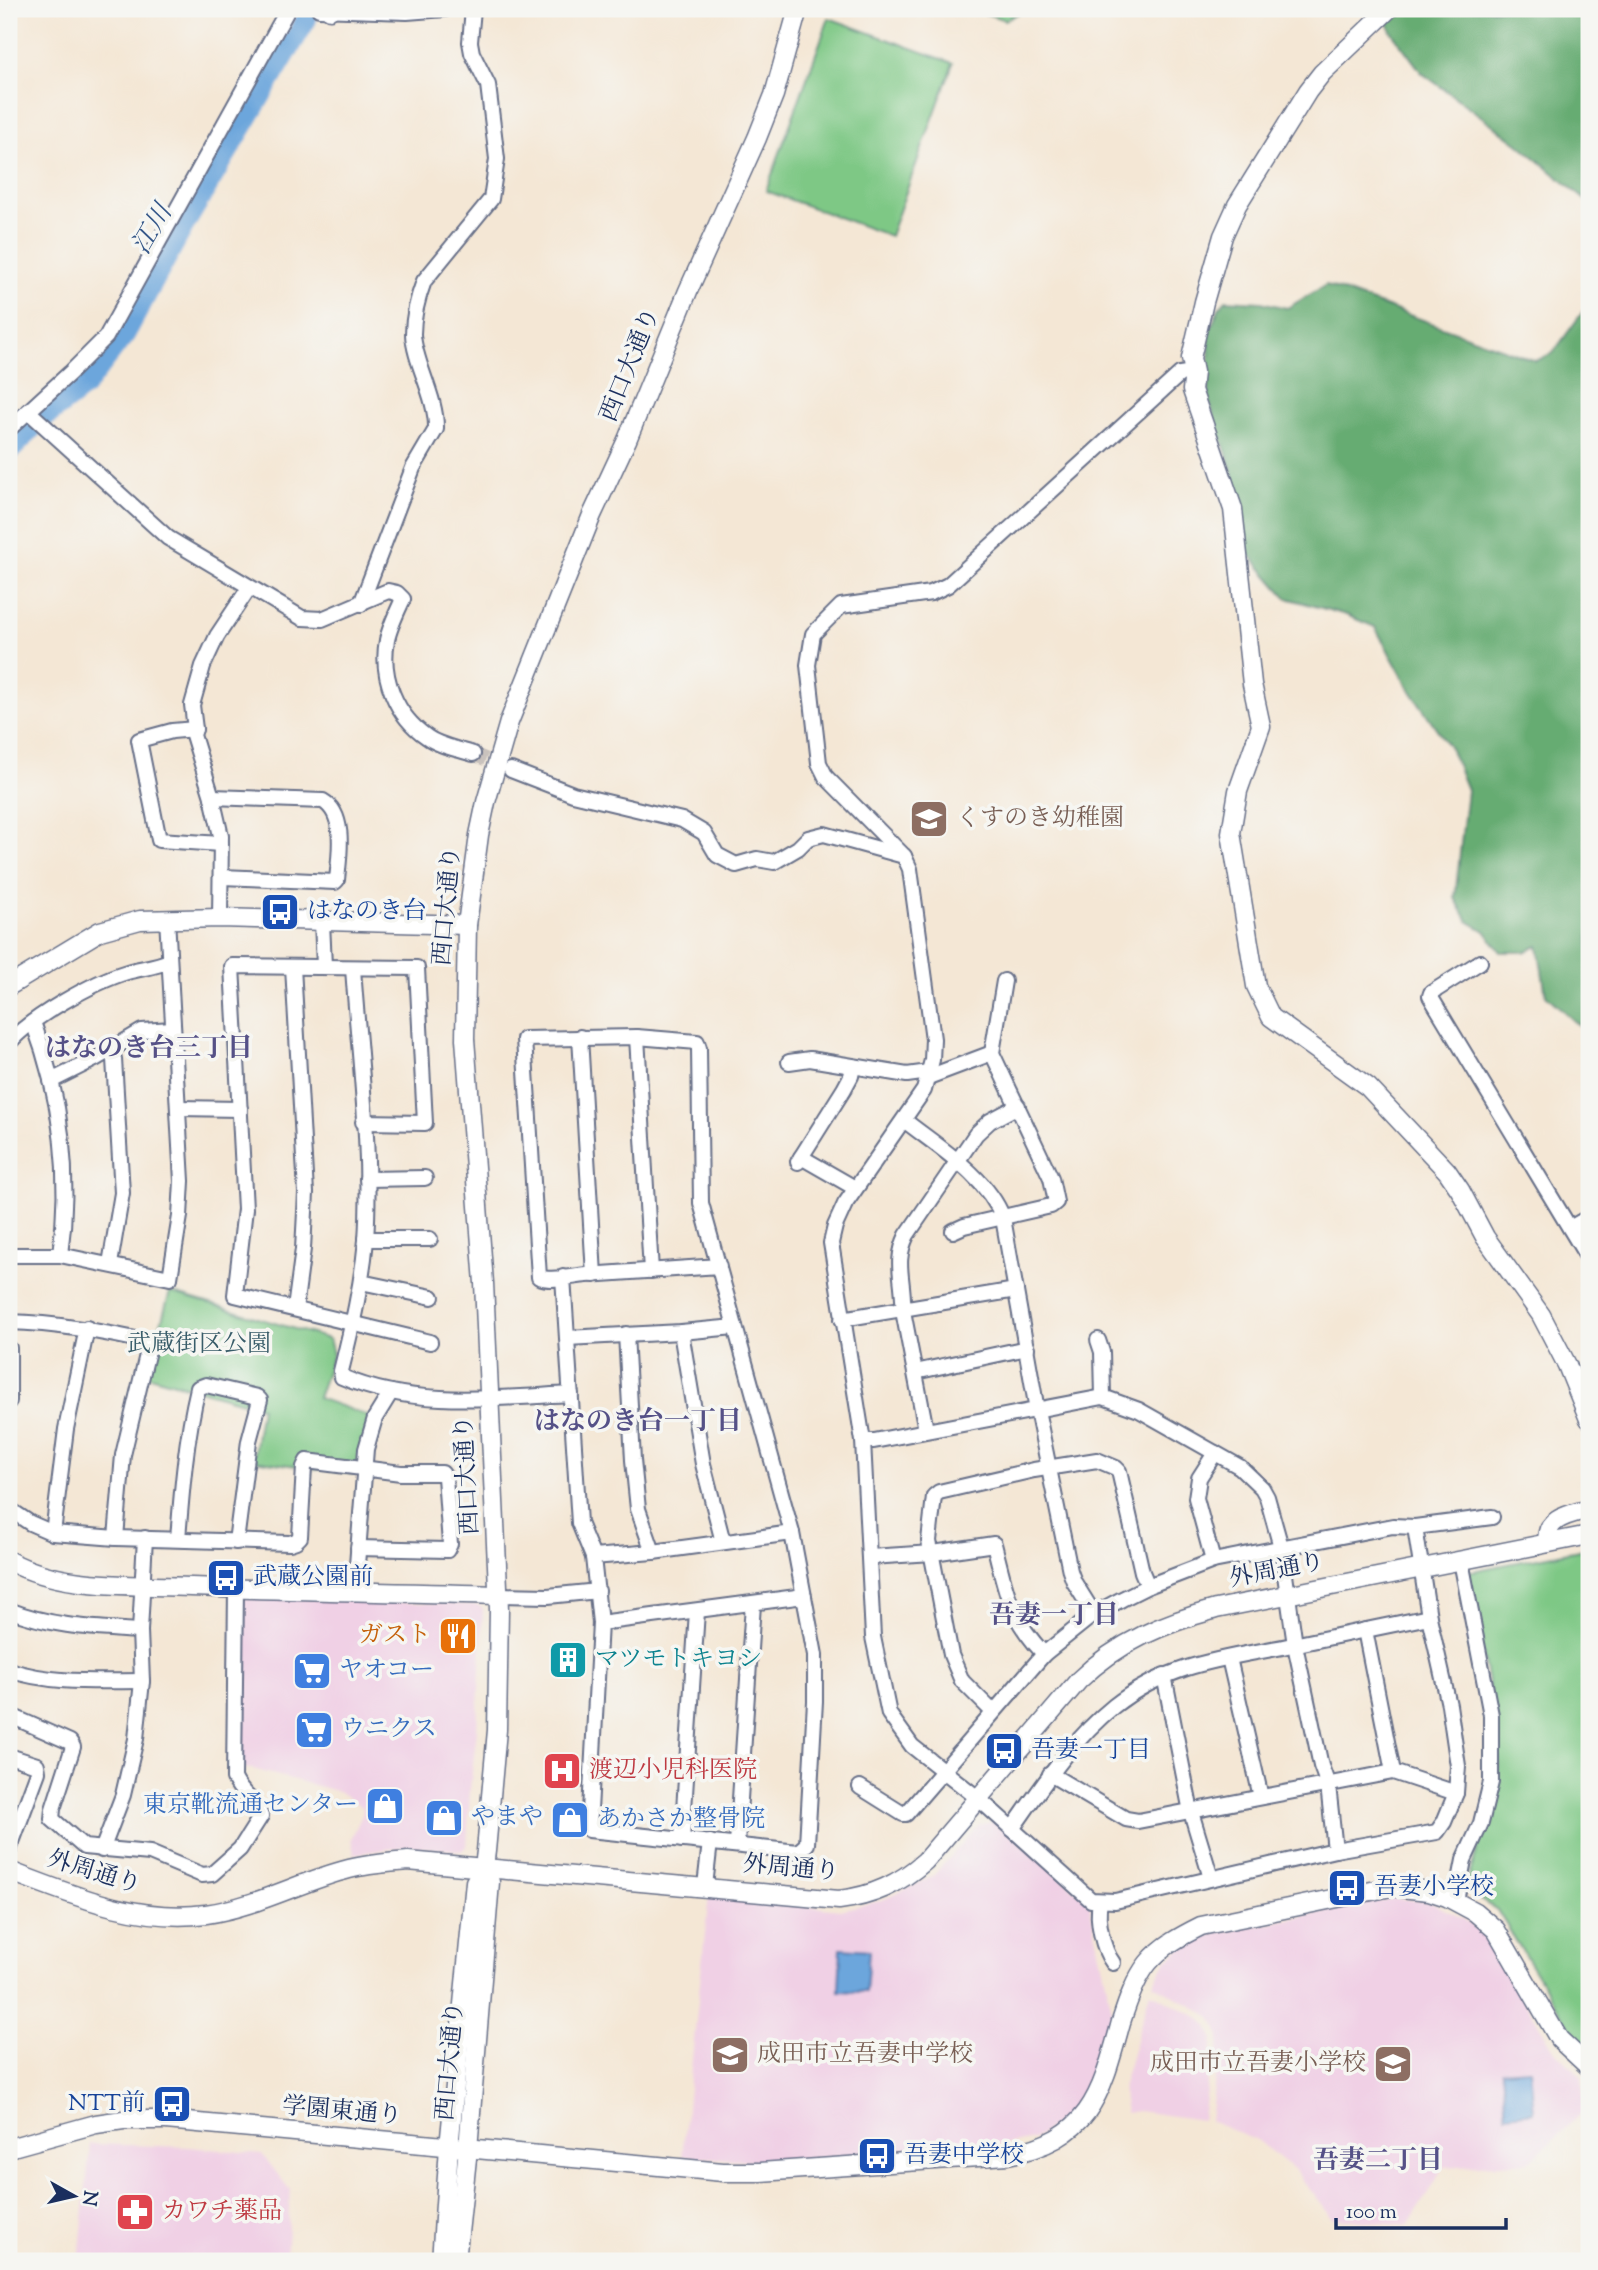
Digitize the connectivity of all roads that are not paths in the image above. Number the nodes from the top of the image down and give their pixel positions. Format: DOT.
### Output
graph roads {
  1 [pos="288,9"];
  2 [pos="326,9"];
  3 [pos="445,9"];
  4 [pos="473,9"];
  5 [pos="798,9"];
  6 [pos="1389,9"];
  7 [pos="1194,372"];
  8 [pos="28,411"];
  9 [pos="9,429"];
  10 [pos="249,587"];
  11 [pos="361,604"];
  12 [pos="195,729"];
  13 [pos="473,754"];
  14 [pos="511,770"];
  15 [pos="212,797"];
  16 [pos="222,844"];
  17 [pos="904,856"];
  18 [pos="222,877"];
  19 [pos="167,918"];
  20 [pos="220,918"];
  21 [pos="322,922"];
  22 [pos="467,925"];
  23 [pos="169,961"];
  24 [pos="1480,962"];
  25 [pos="324,966"];
  26 [pos="293,967"];
  27 [pos="353,968"];
  28 [pos="1004,981"];
  29 [pos="9,986"];
  30 [pos="33,1022"];
  31 [pos="172,1029"];
  32 [pos="580,1037"];
  33 [pos="637,1037"];
  34 [pos="9,1043"];
  35 [pos="110,1050"];
  36 [pos="992,1053"];
  37 [pos="789,1062"];
  38 [pos="853,1067"];
  39 [pos="929,1073"];
  40 [pos="51,1080"];
  41 [pos="1018,1107"];
  42 [pos="178,1108"];
  43 [pos="240,1109"];
  44 [pos="904,1120"];
  45 [pos="363,1122"];
  46 [pos="956,1163"];
  47 [pos="425,1178"];
  48 [pos="367,1179"];
  49 [pos="855,1188"];
  50 [pos="1589,1217"];
  51 [pos="1003,1218"];
  52 [pos="1570,1228"];
  53 [pos="953,1231"];
  54 [pos="366,1239"];
  55 [pos="429,1239"];
  56 [pos="9,1255"];
  57 [pos="60,1255"];
  58 [pos="1589,1260"];
  59 [pos="110,1264"];
  60 [pos="719,1266"];
  61 [pos="651,1271"];
  62 [pos="594,1275"];
  63 [pos="563,1277"];
  64 [pos="361,1282"];
  65 [pos="1016,1290"];
  66 [pos="432,1297"];
  67 [pos="295,1309"];
  68 [pos="903,1310"];
  69 [pos="842,1318"];
  70 [pos="9,1322"];
  71 [pos="354,1323"];
  72 [pos="736,1327"];
  73 [pos="87,1328"];
  74 [pos="681,1332"];
  75 [pos="626,1334"];
  76 [pos="567,1338"];
  77 [pos="1098,1340"];
  78 [pos="430,1342"];
  79 [pos="9,1348"];
  80 [pos="1027,1348"];
  81 [pos="915,1372"];
  82 [pos="391,1392"];
  83 [pos="571,1394"];
  84 [pos="1103,1397"];
  85 [pos="489,1399"];
  86 [pos="9,1401"];
  87 [pos="1037,1409"];
  88 [pos="1589,1419"];
  89 [pos="926,1430"];
  90 [pos="863,1441"];
  91 [pos="1214,1453"];
  92 [pos="366,1468"];
  93 [pos="1050,1469"];
  94 [pos="9,1509"];
  95 [pos="1589,1509"];
  96 [pos="1492,1517"];
  97 [pos="1415,1527"];
  98 [pos="52,1533"];
  99 [pos="792,1533"];
  100 [pos="1589,1535"];
  101 [pos="116,1538"];
  102 [pos="145,1538"];
  103 [pos="178,1539"];
  104 [pos="236,1542"];
  105 [pos="723,1542"];
  106 [pos="1548,1543"];
  107 [pos="1281,1547"];
  108 [pos="358,1548"];
  109 [pos="653,1552"];
  110 [pos="933,1553"];
  111 [pos="593,1557"];
  112 [pos="870,1557"];
  113 [pos="9,1561"];
  114 [pos="1213,1561"];
  115 [pos="1461,1561"];
  116 [pos="1421,1569"];
  117 [pos="142,1585"];
  118 [pos="1148,1586"];
  119 [pos="236,1588"];
  120 [pos="355,1591"];
  121 [pos="598,1591"];
  122 [pos="1287,1594"];
  123 [pos="499,1595"];
  124 [pos="804,1596"];
  125 [pos="753,1604"];
  126 [pos="9,1610"];
  127 [pos="697,1611"];
  128 [pos="1094,1614"];
  129 [pos="1429,1616"];
  130 [pos="600,1623"];
  131 [pos="1365,1630"];
  132 [pos="139,1631"];
  133 [pos="1295,1645"];
  134 [pos="1044,1654"];
  135 [pos="1229,1658"];
  136 [pos="9,1670"];
  137 [pos="1164,1675"];
  138 [pos="142,1681"];
  139 [pos="992,1713"];
  140 [pos="9,1715"];
  141 [pos="9,1756"];
  142 [pos="943,1769"];
  143 [pos="1393,1772"];
  144 [pos="1050,1774"];
  145 [pos="1328,1785"];
  146 [pos="860,1787"];
  147 [pos="1456,1793"];
  148 [pos="1261,1797"];
  149 [pos="979,1799"];
  150 [pos="1191,1812"];
  151 [pos="13,1826"];
  152 [pos="1012,1829"];
  153 [pos="682,1840"];
  154 [pos="710,1842"];
  155 [pos="737,1844"];
  156 [pos="9,1850"];
  157 [pos="102,1850"];
  158 [pos="1335,1850"];
  159 [pos="484,1867"];
  160 [pos="9,1871"];
  161 [pos="1211,1878"];
  162 [pos="705,1886"];
  163 [pos="1456,1901"];
  164 [pos="1100,1903"];
  165 [pos="1113,1963"];
  166 [pos="1589,2067"];
  167 [pos="449,2147"];
  168 [pos="9,2148"];
  169 [pos="468,2149"];
  170 [pos="440,2261"];
  171 [pos="456,2261"];
  1 -- 8 [label="street"];
  2 -- 3 [label="street"];
  4 -- 11 [label="street"];
  5 -- 22 [label="street, 西口大通り"];
  6 -- 7 [label="street"];
  7 -- 17 [label="street"];
  7 -- 88 [label="street"];
  8 -- 9 [label="street"];
  8 -- 10 [label="street"];
  10 -- 11 [label="street"];
  10 -- 12 [label="street"];
  11 -- 13 [label="street"];
  12 -- 15 [label="street"];
  12 -- 16 [label="street"];
  14 -- 17 [label="street"];
  15 -- 16 [label="street"];
  15 -- 18 [label="street"];
  16 -- 18 [label="street"];
  17 -- 39 [label="street"];
  18 -- 20 [label="street"];
  19 -- 20 [label="street"];
  19 -- 23 [label="street"];
  19 -- 29 [label="street"];
  20 -- 21 [label="street"];
  21 -- 22 [label="street"];
  21 -- 25 [label="street"];
  22 -- 85 [label="street, 西口大通り"];
  23 -- 30 [label="street"];
  23 -- 31 [label="street"];
  24 -- 52 [label="street"];
  25 -- 26 [label="street"];
  25 -- 27 [label="street"];
  26 -- 43 [label="street"];
  26 -- 67 [label="street"];
  27 -- 45 [label="street"];
  27 -- 45 [label="street"];
  28 -- 36 [label="street"];
  30 -- 34 [label="street"];
  30 -- 40 [label="street"];
  31 -- 35 [label="street"];
  31 -- 42 [label="street"];
  32 -- 33 [label="street"];
  32 -- 62 [label="street"];
  32 -- 63 [label="street"];
  33 -- 60 [label="street"];
  33 -- 61 [label="street"];
  35 -- 40 [label="street"];
  35 -- 59 [label="street"];
  36 -- 39 [label="street"];
  36 -- 41 [label="street"];
  37 -- 38 [label="street"];
  38 -- 39 [label="street"];
  38 -- 49 [label="street"];
  39 -- 44 [label="street"];
  40 -- 57 [label="street"];
  41 -- 46 [label="street"];
  41 -- 51 [label="street"];
  42 -- 43 [label="street"];
  42 -- 59 [label="street"];
  43 -- 67 [label="street"];
  44 -- 46 [label="street"];
  44 -- 49 [label="street"];
  45 -- 48 [label="street"];
  46 -- 51 [label="street"];
  46 -- 68 [label="street"];
  47 -- 48 [label="street"];
  48 -- 54 [label="street"];
  49 -- 69 [label="street"];
  50 -- 52 [label="street"];
  51 -- 53 [label="street"];
  51 -- 65 [label="street"];
  52 -- 58 [label="street"];
  54 -- 55 [label="street"];
  54 -- 64 [label="street"];
  56 -- 57 [label="street"];
  57 -- 59 [label="street"];
  60 -- 61 [label="street"];
  60 -- 72 [label="street"];
  61 -- 62 [label="street"];
  62 -- 63 [label="street"];
  63 -- 76 [label="street"];
  64 -- 66 [label="street"];
  64 -- 71 [label="street"];
  65 -- 68 [label="street"];
  65 -- 80 [label="street"];
  67 -- 71 [label="street"];
  68 -- 69 [label="street"];
  68 -- 81 [label="street"];
  69 -- 90 [label="street"];
  70 -- 73 [label="street"];
  71 -- 78 [label="street"];
  71 -- 82 [label="street"];
  72 -- 74 [label="street"];
  72 -- 99 [label="street"];
  73 -- 98 [label="street"];
  73 -- 101 [label="street"];
  74 -- 75 [label="street"];
  74 -- 105 [label="street"];
  75 -- 76 [label="street"];
  75 -- 109 [label="street"];
  76 -- 83 [label="street"];
  77 -- 84 [label="street"];
  79 -- 86 [label="street"];
  80 -- 81 [label="street"];
  80 -- 87 [label="street"];
  81 -- 89 [label="street"];
  82 -- 85 [label="street"];
  82 -- 92 [label="street"];
  83 -- 85 [label="street"];
  83 -- 111 [label="street"];
  84 -- 87 [label="street"];
  84 -- 91 [label="street"];
  85 -- 123 [label="street, 西口大通り"];
  87 -- 89 [label="street"];
  87 -- 93 [label="street"];
  89 -- 90 [label="street"];
  90 -- 112 [label="street"];
  91 -- 107 [label="street"];
  91 -- 114 [label="street"];
  92 -- 104 [label="street"];
  92 -- 108 [label="street"];
  92 -- 108 [label="street"];
  93 -- 110 [label="street"];
  93 -- 118 [label="street"];
  93 -- 128 [label="street"];
  94 -- 98 [label="street"];
  95 -- 106 [label="street"];
  96 -- 97 [label="street"];
  97 -- 107 [label="street"];
  97 -- 116 [label="street"];
  98 -- 101 [label="street"];
  99 -- 105 [label="street"];
  99 -- 124 [label="street"];
  100 -- 106 [label="street, 外周通り"];
  101 -- 102 [label="street"];
  102 -- 103 [label="street"];
  102 -- 117 [label="street"];
  103 -- 104 [label="street"];
  103 -- 104 [label="street"];
  105 -- 109 [label="street"];
  106 -- 115 [label="street, 外周通り"];
  107 -- 114 [label="street"];
  107 -- 122 [label="street"];
  108 -- 120 [label="street"];
  109 -- 111 [label="street"];
  110 -- 112 [label="street"];
  110 -- 134 [label="street"];
  110 -- 139 [label="street"];
  111 -- 121 [label="street"];
  112 -- 142 [label="street"];
  113 -- 117 [label="street"];
  114 -- 118 [label="street"];
  115 -- 116 [label="street, 外周通り"];
  115 -- 163 [label="street"];
  116 -- 122 [label="street, 外周通り"];
  116 -- 129 [label="street"];
  117 -- 119 [label="street"];
  117 -- 132 [label="street"];
  118 -- 128 [label="street"];
  119 -- 120 [label="street"];
  119 -- 157 [label="street"];
  120 -- 123 [label="street"];
  121 -- 123 [label="street"];
  121 -- 130 [label="street"];
  122 -- 133 [label="street"];
  122 -- 149 [label="street, 外周通り"];
  123 -- 159 [label="street, 西口大通り"];
  124 -- 125 [label="street"];
  124 -- 155 [label="street"];
  125 -- 127 [label="street"];
  125 -- 155 [label="street"];
  126 -- 132 [label="street"];
  127 -- 130 [label="street"];
  127 -- 153 [label="street"];
  128 -- 134 [label="street"];
  129 -- 131 [label="street"];
  129 -- 147 [label="street"];
  130 -- 153 [label="street"];
  131 -- 133 [label="street"];
  131 -- 143 [label="street"];
  132 -- 138 [label="street"];
  133 -- 135 [label="street"];
  133 -- 145 [label="street"];
  134 -- 139 [label="street"];
  135 -- 137 [label="street"];
  135 -- 148 [label="street"];
  136 -- 138 [label="street"];
  137 -- 144 [label="street"];
  137 -- 150 [label="street"];
  138 -- 157 [label="street"];
  139 -- 142 [label="street"];
  140 -- 157 [label="street"];
  141 -- 151 [label="street"];
  142 -- 146 [label="street"];
  142 -- 149 [label="street"];
  143 -- 145 [label="street"];
  143 -- 147 [label="street"];
  144 -- 150 [label="street"];
  144 -- 152 [label="street"];
  145 -- 148 [label="street"];
  145 -- 158 [label="street"];
  147 -- 158 [label="street"];
  148 -- 150 [label="street"];
  149 -- 152 [label="street"];
  149 -- 162 [label="street, 外周通り"];
  150 -- 161 [label="street"];
  151 -- 156 [label="street"];
  152 -- 164 [label="street"];
  153 -- 154 [label="street"];
  154 -- 155 [label="street"];
  154 -- 162 [label="street"];
  158 -- 161 [label="street"];
  159 -- 160 [label="street, 外周通り"];
  159 -- 162 [label="street, 外周通り"];
  159 -- 167 [label="street, 西口大通り"];
  159 -- 169 [label="street, 西口大通り"];
  161 -- 164 [label="street"];
  163 -- 166 [label="street, 学園東通り"];
  163 -- 169 [label="street, 学園東通り"];
  164 -- 165 [label="street"];
  167 -- 168 [label="street, 学園東通り"];
  167 -- 169 [label="street, 学園東通り"];
  167 -- 170 [label="street, 西口大通り"];
  169 -- 171 [label="street, 西口大通り"];
}
